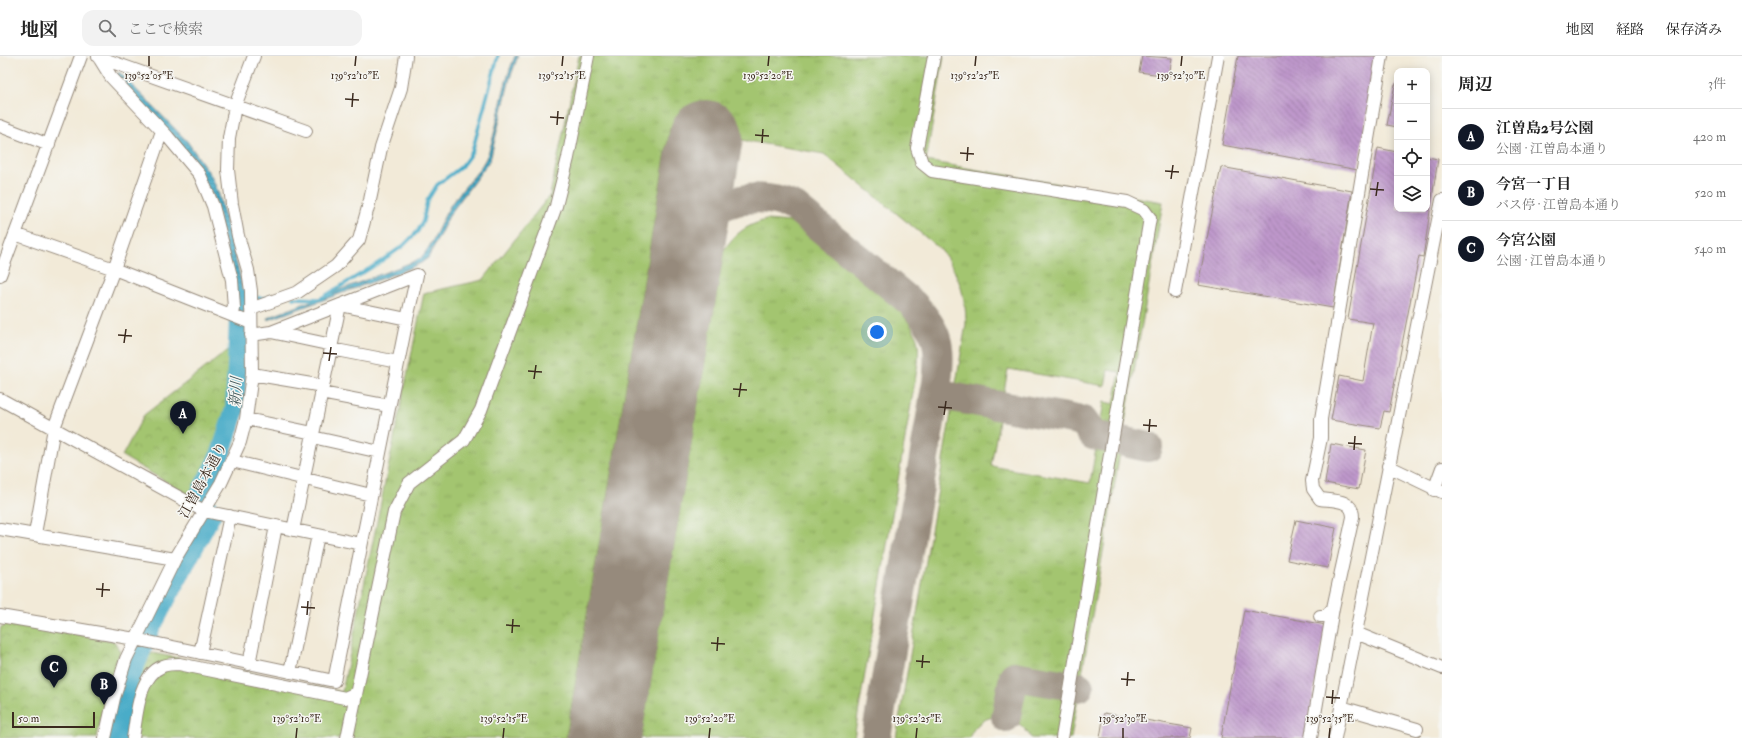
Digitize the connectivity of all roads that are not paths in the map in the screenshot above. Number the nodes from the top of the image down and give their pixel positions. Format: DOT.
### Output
graph roads {
  1 [pos="81,56"];
  2 [pos="254,56"];
  3 [pos="406,56"];
  4 [pos="588,56"];
  5 [pos="934,56"];
  6 [pos="1218,56"];
  7 [pos="1382,56"];
  8 [pos="97,57"];
  9 [pos="235,106"];
  10 [pos="0,126"];
  11 [pos="162,131"];
  12 [pos="306,131"];
  13 [pos="49,145"];
  14 [pos="1442,200"];
  15 [pos="15,234"];
  16 [pos="114,269"];
  17 [pos="0,276"];
  18 [pos="1175,292"];
  19 [pos="340,305"];
  20 [pos="251,309"];
  21 [pos="233,316"];
  22 [pos="407,319"];
  23 [pos="251,329"];
  24 [pos="271,332"];
  25 [pos="331,347"];
  26 [pos="398,362"];
  27 [pos="252,374"];
  28 [pos="322,390"];
  29 [pos="0,399"];
  30 [pos="389,406"];
  31 [pos="246,419"];
  32 [pos="54,428"];
  33 [pos="313,435"];
  34 [pos="380,452"];
  35 [pos="232,461"];
  36 [pos="1388,466"];
  37 [pos="1442,468"];
  38 [pos="303,480"];
  39 [pos="1438,491"];
  40 [pos="371,495"];
  41 [pos="204,511"];
  42 [pos="230,516"];
  43 [pos="276,526"];
  44 [pos="0,529"];
  45 [pos="293,530"];
  46 [pos="35,534"];
  47 [pos="318,535"];
  48 [pos="361,544"];
  49 [pos="175,559"];
  50 [pos="1333,608"];
  51 [pos="0,616"];
  52 [pos="1320,616"];
  53 [pos="1356,633"];
  54 [pos="135,640"];
  55 [pos="200,653"];
  56 [pos="249,664"];
  57 [pos="1442,668"];
  58 [pos="290,672"];
  59 [pos="356,693"];
  60 [pos="1341,707"];
  61 [pos="1417,729"];
  62 [pos="105,738"];
  63 [pos="133,738"];
  64 [pos="347,738"];
  65 [pos="1062,738"];
  66 [pos="1311,738"];
  67 [pos="1335,738"];
  1 -- 13 [label="street"];
  2 -- 9 [label="street, 江曽島本通り"];
  3 -- 20 [label="street"];
  4 -- 59 [label="street"];
  5 -- 65 [label="street"];
  6 -- 18 [label="street"];
  7 -- 50 [label="street"];
  8 -- 9 [label="street"];
  8 -- 11 [label="street"];
  9 -- 12 [label="street"];
  9 -- 20 [label="street, 江曽島本通り"];
  10 -- 13 [label="street"];
  11 -- 16 [label="street"];
  11 -- 21 [label="street"];
  13 -- 15 [label="street"];
  14 -- 36 [label="street"];
  15 -- 16 [label="street"];
  15 -- 17 [label="street"];
  16 -- 21 [label="street"];
  16 -- 32 [label="street"];
  19 -- 22 [label="street"];
  19 -- 22 [label="street"];
  19 -- 24 [label="street"];
  19 -- 25 [label="street"];
  20 -- 23 [label="street, 江曽島本通り"];
  21 -- 23 [label="street"];
  22 -- 26 [label="street"];
  23 -- 24 [label="street"];
  23 -- 27 [label="street, 江曽島本通り"];
  24 -- 25 [label="street"];
  25 -- 26 [label="street"];
  25 -- 28 [label="street"];
  26 -- 30 [label="street"];
  27 -- 28 [label="street"];
  27 -- 31 [label="street, 江曽島本通り"];
  28 -- 30 [label="street"];
  28 -- 33 [label="street"];
  29 -- 32 [label="street"];
  30 -- 34 [label="street"];
  31 -- 33 [label="street"];
  31 -- 35 [label="street, 江曽島本通り"];
  32 -- 41 [label="street"];
  32 -- 46 [label="street"];
  33 -- 34 [label="street"];
  33 -- 38 [label="street"];
  34 -- 40 [label="street"];
  35 -- 38 [label="street"];
  35 -- 41 [label="street, 江曽島本通り"];
  36 -- 39 [label="street"];
  36 -- 53 [label="street"];
  37 -- 39 [label="street"];
  38 -- 40 [label="street"];
  38 -- 45 [label="street"];
  40 -- 48 [label="street"];
  41 -- 42 [label="street"];
  41 -- 49 [label="street, 江曽島本通り"];
  42 -- 43 [label="street"];
  42 -- 55 [label="street"];
  43 -- 45 [label="street"];
  43 -- 56 [label="street"];
  44 -- 46 [label="street"];
  45 -- 47 [label="street"];
  46 -- 49 [label="street"];
  47 -- 48 [label="street"];
  47 -- 58 [label="street"];
  48 -- 58 [label="street"];
  49 -- 54 [label="street, 江曽島本通り"];
  50 -- 52 [label="street"];
  50 -- 66 [label="street"];
  51 -- 54 [label="street"];
  53 -- 57 [label="street"];
  53 -- 60 [label="street"];
  54 -- 55 [label="street"];
  54 -- 62 [label="street, 江曽島本通り"];
  55 -- 56 [label="street"];
  56 -- 58 [label="street"];
  59 -- 63 [label="street"];
  59 -- 64 [label="street"];
  60 -- 61 [label="street"];
  60 -- 67 [label="street"];
}
